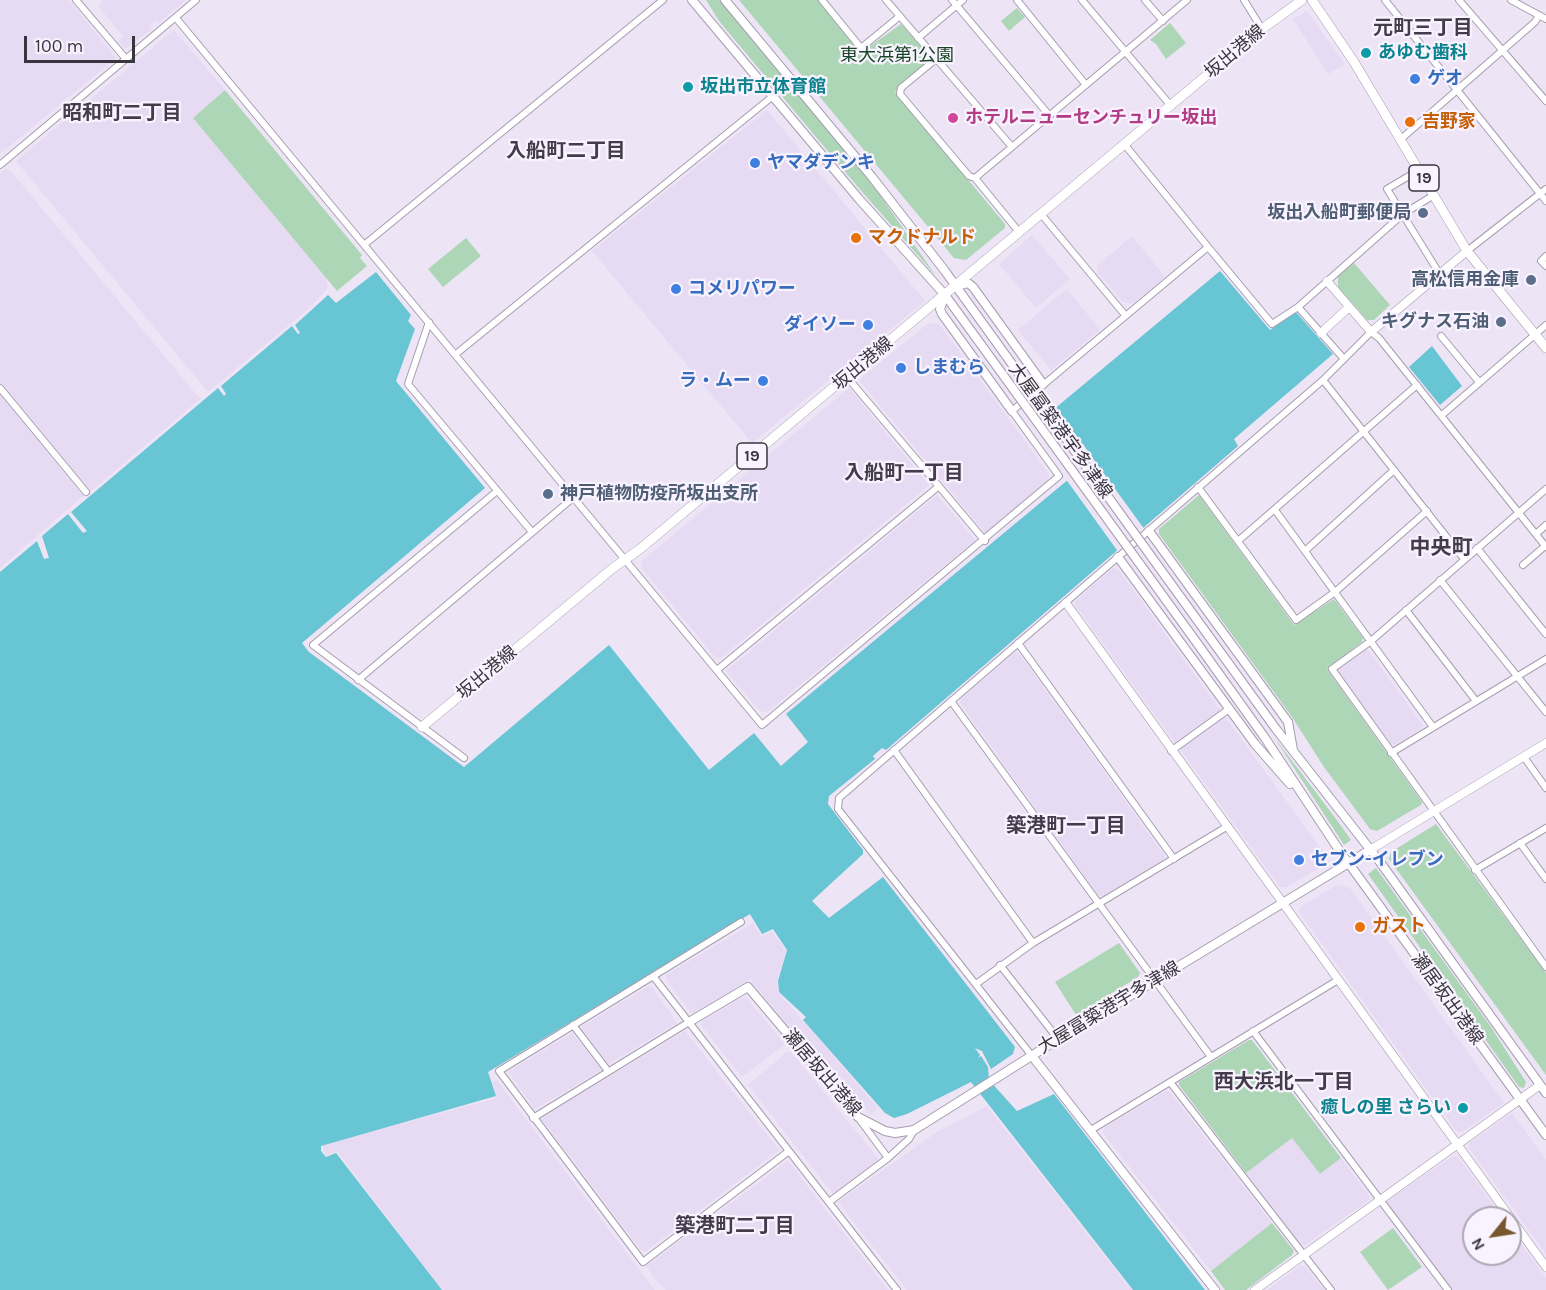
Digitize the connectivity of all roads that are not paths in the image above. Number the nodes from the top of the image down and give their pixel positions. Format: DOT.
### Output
graph roads {
  1 [pos="76,0"];
  2 [pos="196,0"];
  3 [pos="663,0"];
  4 [pos="692,0"];
  5 [pos="726,0"];
  6 [pos="822,0"];
  7 [pos="886,0"];
  8 [pos="963,0"];
  9 [pos="1017,0"];
  10 [pos="1082,0"];
  11 [pos="1145,0"];
  12 [pos="1187,0"];
  13 [pos="1244,0"];
  14 [pos="1302,0"];
  15 [pos="1312,0"];
  16 [pos="1385,0"];
  17 [pos="1459,0"];
  18 [pos="1511,0"];
  19 [pos="955,3"];
  20 [pos="1539,15"];
  21 [pos="900,16"];
  22 [pos="176,18"];
  23 [pos="1546,19"];
  24 [pos="1163,21"];
  25 [pos="1262,29"];
  26 [pos="918,38"];
  27 [pos="1503,50"];
  28 [pos="1126,52"];
  29 [pos="936,58"];
  30 [pos="126,59"];
  31 [pos="1086,85"];
  32 [pos="1457,90"];
  33 [pos="773,96"];
  34 [pos="1546,101"];
  35 [pos="1171,106"];
  36 [pos="1050,115"];
  37 [pos="1401,140"];
  38 [pos="1125,145"];
  39 [pos="1012,147"];
  40 [pos="0,165"];
  41 [pos="1419,170"];
  42 [pos="975,178"];
  43 [pos="1546,189"];
  44 [pos="1540,194"];
  45 [pos="1434,195"];
  46 [pos="1546,201"];
  47 [pos="1041,214"];
  48 [pos="1403,214"];
  49 [pos="1019,232"];
  50 [pos="364,245"];
  51 [pos="1208,247"];
  52 [pos="1467,251"];
  53 [pos="1546,256"];
  54 [pos="1546,266"];
  55 [pos="1439,273"];
  56 [pos="1327,281"];
  57 [pos="956,286"];
  58 [pos="945,295"];
  59 [pos="1298,307"];
  60 [pos="1349,307"];
  61 [pos="1125,315"];
  62 [pos="429,322"];
  63 [pos="1546,324"];
  64 [pos="1371,332"];
  65 [pos="1321,333"];
  66 [pos="1535,334"];
  67 [pos="1441,336"];
  68 [pos="1546,348"];
  69 [pos="456,354"];
  70 [pos="1344,359"];
  71 [pos="847,377"];
  72 [pos="1323,380"];
  73 [pos="1479,382"];
  74 [pos="1043,384"];
  75 [pos="1417,385"];
  76 [pos="0,388"];
  77 [pos="1011,411"];
  78 [pos="1442,415"];
  79 [pos="1363,431"];
  80 [pos="1394,470"];
  81 [pos="939,486"];
  82 [pos="1198,488"];
  83 [pos="1546,489"];
  84 [pos="497,491"];
  85 [pos="86,492"];
  86 [pos="574,497"];
  87 [pos="1275,510"];
  88 [pos="1427,511"];
  89 [pos="1519,512"];
  90 [pos="1546,525"];
  91 [pos="1149,531"];
  92 [pos="532,532"];
  93 [pos="1536,534"];
  94 [pos="985,541"];
  95 [pos="1238,541"];
  96 [pos="1546,546"];
  97 [pos="1476,548"];
  98 [pos="1306,550"];
  99 [pos="1118,557"];
  100 [pos="626,559"];
  101 [pos="1464,559"];
  102 [pos="1523,565"];
  103 [pos="1440,580"];
  104 [pos="1335,592"];
  105 [pos="1066,603"];
  106 [pos="1406,610"];
  107 [pos="1546,634"];
  108 [pos="1371,641"];
  109 [pos="1018,643"];
  110 [pos="1546,659"];
  111 [pos="717,670"];
  112 [pos="1518,676"];
  113 [pos="358,680"];
  114 [pos="951,701"];
  115 [pos="1476,701"];
  116 [pos="1228,709"];
  117 [pos="1546,712"];
  118 [pos="422,727"];
  119 [pos="1433,727"];
  120 [pos="1546,743"];
  121 [pos="894,750"];
  122 [pos="1293,750"];
  123 [pos="1171,751"];
  124 [pos="1391,753"];
  125 [pos="1524,757"];
  126 [pos="464,758"];
  127 [pos="1546,788"];
  128 [pos="1310,807"];
  129 [pos="1433,812"];
  130 [pos="1228,826"];
  131 [pos="1546,828"];
  132 [pos="1520,843"];
  133 [pos="1371,850"];
  134 [pos="1174,859"];
  135 [pos="1349,863"];
  136 [pos="1475,870"];
  137 [pos="1546,879"];
  138 [pos="1282,903"];
  139 [pos="1099,904"];
  140 [pos="741,922"];
  141 [pos="1033,943"];
  142 [pos="1000,965"];
  143 [pos="1546,966"];
  144 [pos="653,976"];
  145 [pos="1155,980"];
  146 [pos="1338,980"];
  147 [pos="976,984"];
  148 [pos="689,1022"];
  149 [pos="573,1025"];
  150 [pos="1253,1031"];
  151 [pos="1058,1039"];
  152 [pos="1032,1056"];
  153 [pos="1211,1057"];
  154 [pos="608,1071"];
  155 [pos="1170,1082"];
  156 [pos="1540,1085"];
  157 [pos="1546,1093"];
  158 [pos="1520,1099"];
  159 [pos="858,1117"];
  160 [pos="533,1118"];
  161 [pos="914,1130"];
  162 [pos="1091,1130"];
  163 [pos="1546,1136"];
  164 [pos="1457,1144"];
  165 [pos="789,1151"];
  166 [pos="888,1158"];
  167 [pos="1380,1200"];
  168 [pos="829,1202"];
  169 [pos="1304,1255"];
  170 [pos="1546,1267"];
  171 [pos="897,1290"];
  172 [pos="1215,1290"];
  173 [pos="1256,1290"];
  174 [pos="1331,1290"];
  175 [pos="1448,1290"];
  1 -- 30 [label="street"];
  2 -- 22 [label="street"];
  3 -- 50 [label="street"];
  4 -- 33 [label="main road, 大屋冨築港宇多津線"];
  5 -- 57 [label="main road, 大屋冨築港宇多津線"];
  6 -- 21 [label="street"];
  7 -- 21 [label="street"];
  8 -- 19 [label="street"];
  9 -- 31 [label="street"];
  10 -- 28 [label="street"];
  11 -- 24 [label="street"];
  12 -- 24 [label="street"];
  13 -- 25 [label="street"];
  14 -- 25 [label="main road, 坂出港線 / 19"];
  15 -- 37 [label="main road, 19"];
  16 -- 32 [label="street"];
  17 -- 27 [label="street"];
  18 -- 20 [label="street"];
  19 -- 26 [label="street"];
  19 -- 36 [label="street"];
  20 -- 23 [label="street"];
  20 -- 27 [label="street"];
  21 -- 26 [label="street"];
  22 -- 30 [label="street"];
  22 -- 50 [label="street"];
  24 -- 28 [label="street"];
  25 -- 35 [label="main road, 坂出港線 / 19"];
  26 -- 29 [label="street"];
  27 -- 32 [label="street"];
  27 -- 34 [label="street"];
  28 -- 31 [label="street"];
  28 -- 35 [label="street"];
  29 -- 39 [label="street"];
  29 -- 42 [label="street"];
  30 -- 40 [label="street"];
  31 -- 36 [label="street"];
  32 -- 37 [label="street"];
  32 -- 44 [label="street"];
  33 -- 58 [label="main road, 大屋冨築港宇多津線"];
  33 -- 69 [label="street"];
  35 -- 38 [label="main road, 坂出港線 / 19"];
  36 -- 39 [label="street"];
  37 -- 41 [label="main road, 19"];
  38 -- 47 [label="main road, 坂出港線 / 19"];
  38 -- 51 [label="street"];
  39 -- 42 [label="street"];
  41 -- 45 [label="main road, 19"];
  41 -- 48 [label="street"];
  42 -- 49 [label="street"];
  43 -- 44 [label="street"];
  44 -- 46 [label="street"];
  44 -- 52 [label="street"];
  45 -- 48 [label="street"];
  45 -- 52 [label="main road, 19"];
  47 -- 49 [label="main road, 坂出港線 / 19"];
  47 -- 61 [label="street"];
  48 -- 55 [label="street"];
  48 -- 56 [label="street"];
  49 -- 57 [label="main road, 坂出港線 / 19"];
  50 -- 62 [label="street"];
  51 -- 59 [label="street"];
  51 -- 61 [label="street"];
  52 -- 55 [label="street"];
  52 -- 66 [label="main road, 19"];
  53 -- 54 [label="street"];
  55 -- 64 [label="street"];
  56 -- 59 [label="street"];
  56 -- 60 [label="street"];
  57 -- 58 [label="main road, 坂出港線 / 19"];
  57 -- 74 [label="main road"];
  57 -- 122 [label="main road, 大屋冨築港宇多津線, bridge"];
  58 -- 71 [label="main road, 坂出港線 / 19"];
  58 -- 77 [label="main road"];
  58 -- 128 [label="main road, 大屋冨築港宇多津線, bridge"];
  59 -- 65 [label="street"];
  60 -- 64 [label="street"];
  60 -- 65 [label="street"];
  61 -- 74 [label="street"];
  62 -- 69 [label="street"];
  62 -- 84 [label="street"];
  63 -- 66 [label="street"];
  64 -- 70 [label="street"];
  64 -- 75 [label="street"];
  65 -- 70 [label="street"];
  66 -- 68 [label="main road, 19"];
  66 -- 73 [label="street"];
  67 -- 73 [label="street"];
  69 -- 86 [label="street"];
  70 -- 72 [label="street"];
  71 -- 81 [label="street"];
  71 -- 100 [label="main road, 坂出港線 / 19"];
  72 -- 79 [label="street"];
  72 -- 82 [label="street"];
  73 -- 78 [label="street"];
  74 -- 77 [label="street"];
  75 -- 78 [label="street"];
  75 -- 79 [label="street"];
  76 -- 85 [label="street"];
  77 -- 94 [label="street"];
  78 -- 89 [label="street"];
  79 -- 80 [label="street"];
  79 -- 87 [label="street"];
  80 -- 88 [label="street"];
  80 -- 98 [label="street"];
  81 -- 94 [label="street"];
  81 -- 111 [label="street"];
  82 -- 91 [label="street"];
  82 -- 95 [label="street"];
  83 -- 89 [label="street"];
  84 -- 92 [label="street"];
  84 -- 113 [label="street"];
  86 -- 92 [label="street"];
  86 -- 100 [label="street"];
  87 -- 95 [label="street"];
  87 -- 98 [label="street"];
  88 -- 101 [label="street"];
  88 -- 104 [label="street"];
  89 -- 93 [label="street"];
  89 -- 97 [label="street"];
  90 -- 93 [label="street"];
  91 -- 99 [label="street"];
  91 -- 122 [label="main road"];
  92 -- 113 [label="street"];
  93 -- 96 [label="street"];
  94 -- 111 [label="street"];
  95 -- 104 [label="street"];
  96 -- 102 [label="street"];
  97 -- 101 [label="street"];
  97 -- 107 [label="street"];
  98 -- 104 [label="street"];
  99 -- 105 [label="street"];
  99 -- 116 [label="main road"];
  100 -- 111 [label="street"];
  100 -- 118 [label="main road, 坂出港線 / 19"];
  101 -- 103 [label="street"];
  103 -- 106 [label="street"];
  103 -- 112 [label="street"];
  104 -- 108 [label="street"];
  105 -- 109 [label="street"];
  105 -- 123 [label="street"];
  106 -- 108 [label="street"];
  106 -- 115 [label="street"];
  108 -- 119 [label="street"];
  108 -- 124 [label="street"];
  109 -- 114 [label="street"];
  109 -- 134 [label="street"];
  110 -- 112 [label="street"];
  112 -- 115 [label="street"];
  112 -- 117 [label="street"];
  113 -- 118 [label="street"];
  114 -- 121 [label="street"];
  114 -- 139 [label="street"];
  115 -- 119 [label="street"];
  116 -- 123 [label="street"];
  116 -- 128 [label="main road"];
  118 -- 126 [label="street"];
  119 -- 124 [label="street"];
  120 -- 125 [label="street"];
  121 -- 141 [label="street"];
  121 -- 147 [label="street"];
  122 -- 133 [label="main road, 大屋冨築港宇多津線"];
  123 -- 130 [label="street"];
  124 -- 129 [label="street"];
  125 -- 127 [label="street"];
  125 -- 129 [label="street"];
  128 -- 135 [label="main road, 大屋冨築港宇多津線"];
  129 -- 133 [label="street"];
  129 -- 136 [label="street"];
  130 -- 134 [label="street"];
  130 -- 138 [label="street"];
  131 -- 132 [label="street"];
  132 -- 136 [label="street"];
  132 -- 137 [label="street"];
  133 -- 135 [label="main road, 大屋冨築港宇多津線"];
  133 -- 156 [label="main road, 瀬居坂出港線"];
  134 -- 139 [label="street"];
  135 -- 138 [label="main road, 大屋冨築港宇多津線"];
  135 -- 158 [label="main road, 瀬居坂出港線"];
  136 -- 143 [label="street"];
  138 -- 145 [label="main road, 大屋冨築港宇多津線"];
  138 -- 146 [label="street"];
  139 -- 141 [label="street"];
  139 -- 145 [label="street"];
  140 -- 144 [label="street"];
  141 -- 142 [label="street"];
  142 -- 147 [label="street"];
  142 -- 151 [label="street"];
  144 -- 148 [label="street"];
  144 -- 149 [label="street"];
  145 -- 151 [label="main road, 大屋冨築港宇多津線"];
  145 -- 153 [label="street"];
  146 -- 150 [label="street"];
  146 -- 164 [label="street"];
  147 -- 152 [label="street"];
  148 -- 154 [label="street"];
  148 -- 159 [label="main road, 瀬居坂出港線"];
  148 -- 165 [label="street"];
  149 -- 154 [label="street"];
  149 -- 160 [label="street"];
  150 -- 153 [label="street"];
  150 -- 167 [label="street"];
  151 -- 152 [label="main road, 大屋冨築港宇多津線"];
  152 -- 161 [label="main road"];
  152 -- 162 [label="main road, 大屋冨築港宇多津線"];
  153 -- 155 [label="street"];
  154 -- 160 [label="street"];
  155 -- 162 [label="street"];
  155 -- 169 [label="street"];
  156 -- 157 [label="main road, 瀬居坂出港線"];
  156 -- 158 [label="street"];
  158 -- 163 [label="main road, 瀬居坂出港線"];
  158 -- 164 [label="street"];
  159 -- 161 [label="main road, 瀬居坂出港線"];
  159 -- 166 [label="street"];
  160 -- 165 [label="street"];
  161 -- 166 [label="street"];
  162 -- 172 [label="main road, 大屋冨築港宇多津線"];
  164 -- 167 [label="street"];
  164 -- 170 [label="street"];
  165 -- 168 [label="street"];
  166 -- 168 [label="street"];
  167 -- 169 [label="street"];
  167 -- 175 [label="street"];
  168 -- 171 [label="street"];
  169 -- 173 [label="street"];
  169 -- 174 [label="street"];
}
